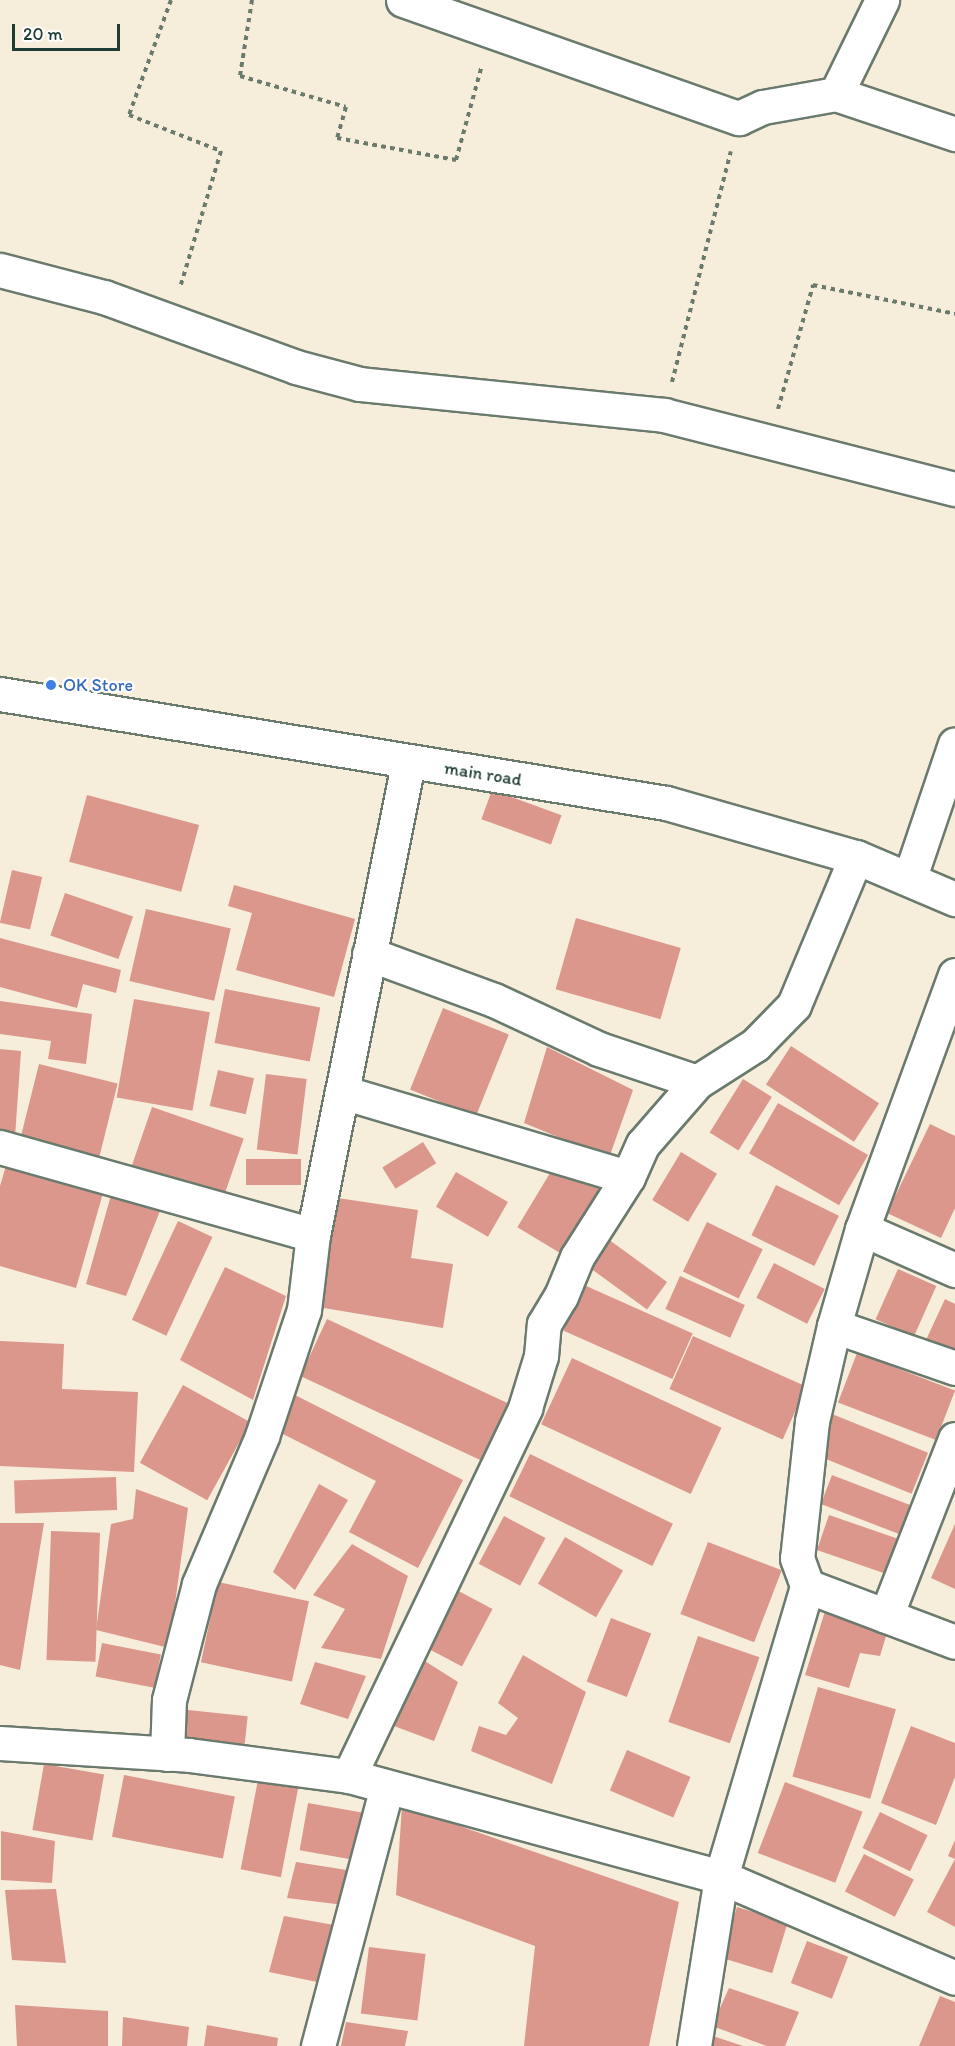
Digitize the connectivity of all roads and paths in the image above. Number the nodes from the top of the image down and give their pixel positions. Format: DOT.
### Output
graph roads {
  1 [pos="171,0"];
  2 [pos="252,0"];
  3 [pos="403,0"];
  4 [pos="882,0"];
  5 [pos="491,30"];
  6 [pos="836,94"];
  7 [pos="740,118"];
  8 [pos="955,134"];
  9 [pos="0,270"];
  10 [pos="955,314"];
  11 [pos="170,320"];
  12 [pos="664,415"];
  13 [pos="769,442"];
  14 [pos="955,489"];
  15 [pos="0,694"];
  16 [pos="955,744"];
  17 [pos="408,763"];
  18 [pos="856,857"];
  19 [pos="910,877"];
  20 [pos="955,899"];
  21 [pos="369,954"];
  22 [pos="955,975"];
  23 [pos="697,1082"];
  24 [pos="342,1092"];
  25 [pos="0,1147"];
  26 [pos="628,1177"];
  27 [pos="862,1229"];
  28 [pos="313,1235"];
  29 [pos="955,1270"];
  30 [pos="834,1326"];
  31 [pos="955,1368"];
  32 [pos="955,1439"];
  33 [pos="807,1586"];
  34 [pos="886,1616"];
  35 [pos="955,1642"];
  36 [pos="0,1743"];
  37 [pos="167,1754"];
  38 [pos="350,1776"];
  39 [pos="387,1787"];
  40 [pos="721,1877"];
  41 [pos="955,1978"];
  42 [pos="318,2046"];
  43 [pos="694,2046"];
  1 -- 11 [label="path"];
  2 -- 5 [label="path"];
  3 -- 5 [label="street"];
  4 -- 6 [label="street"];
  5 -- 7 [label="street"];
  6 -- 7 [label="street"];
  6 -- 8 [label="street"];
  7 -- 12 [label="path"];
  9 -- 11 [label="street"];
  10 -- 13 [label="path"];
  11 -- 12 [label="street"];
  12 -- 13 [label="street"];
  13 -- 14 [label="street"];
  15 -- 17 [label="street, main road"];
  16 -- 19 [label="street"];
  17 -- 18 [label="street, main road"];
  17 -- 21 [label="street"];
  18 -- 19 [label="street, main road"];
  18 -- 23 [label="street"];
  19 -- 20 [label="street, main road"];
  21 -- 23 [label="street"];
  21 -- 24 [label="street"];
  22 -- 27 [label="street"];
  23 -- 26 [label="street"];
  24 -- 26 [label="street"];
  24 -- 28 [label="street"];
  25 -- 28 [label="street"];
  26 -- 38 [label="street"];
  27 -- 29 [label="street"];
  27 -- 30 [label="street"];
  28 -- 37 [label="street"];
  30 -- 31 [label="street"];
  30 -- 33 [label="street"];
  32 -- 34 [label="street"];
  33 -- 34 [label="street"];
  33 -- 40 [label="street"];
  34 -- 35 [label="street"];
  36 -- 37 [label="street"];
  37 -- 38 [label="street"];
  38 -- 39 [label="street"];
  39 -- 40 [label="street"];
  39 -- 42 [label="street"];
  40 -- 41 [label="street"];
  40 -- 43 [label="street"];
}
